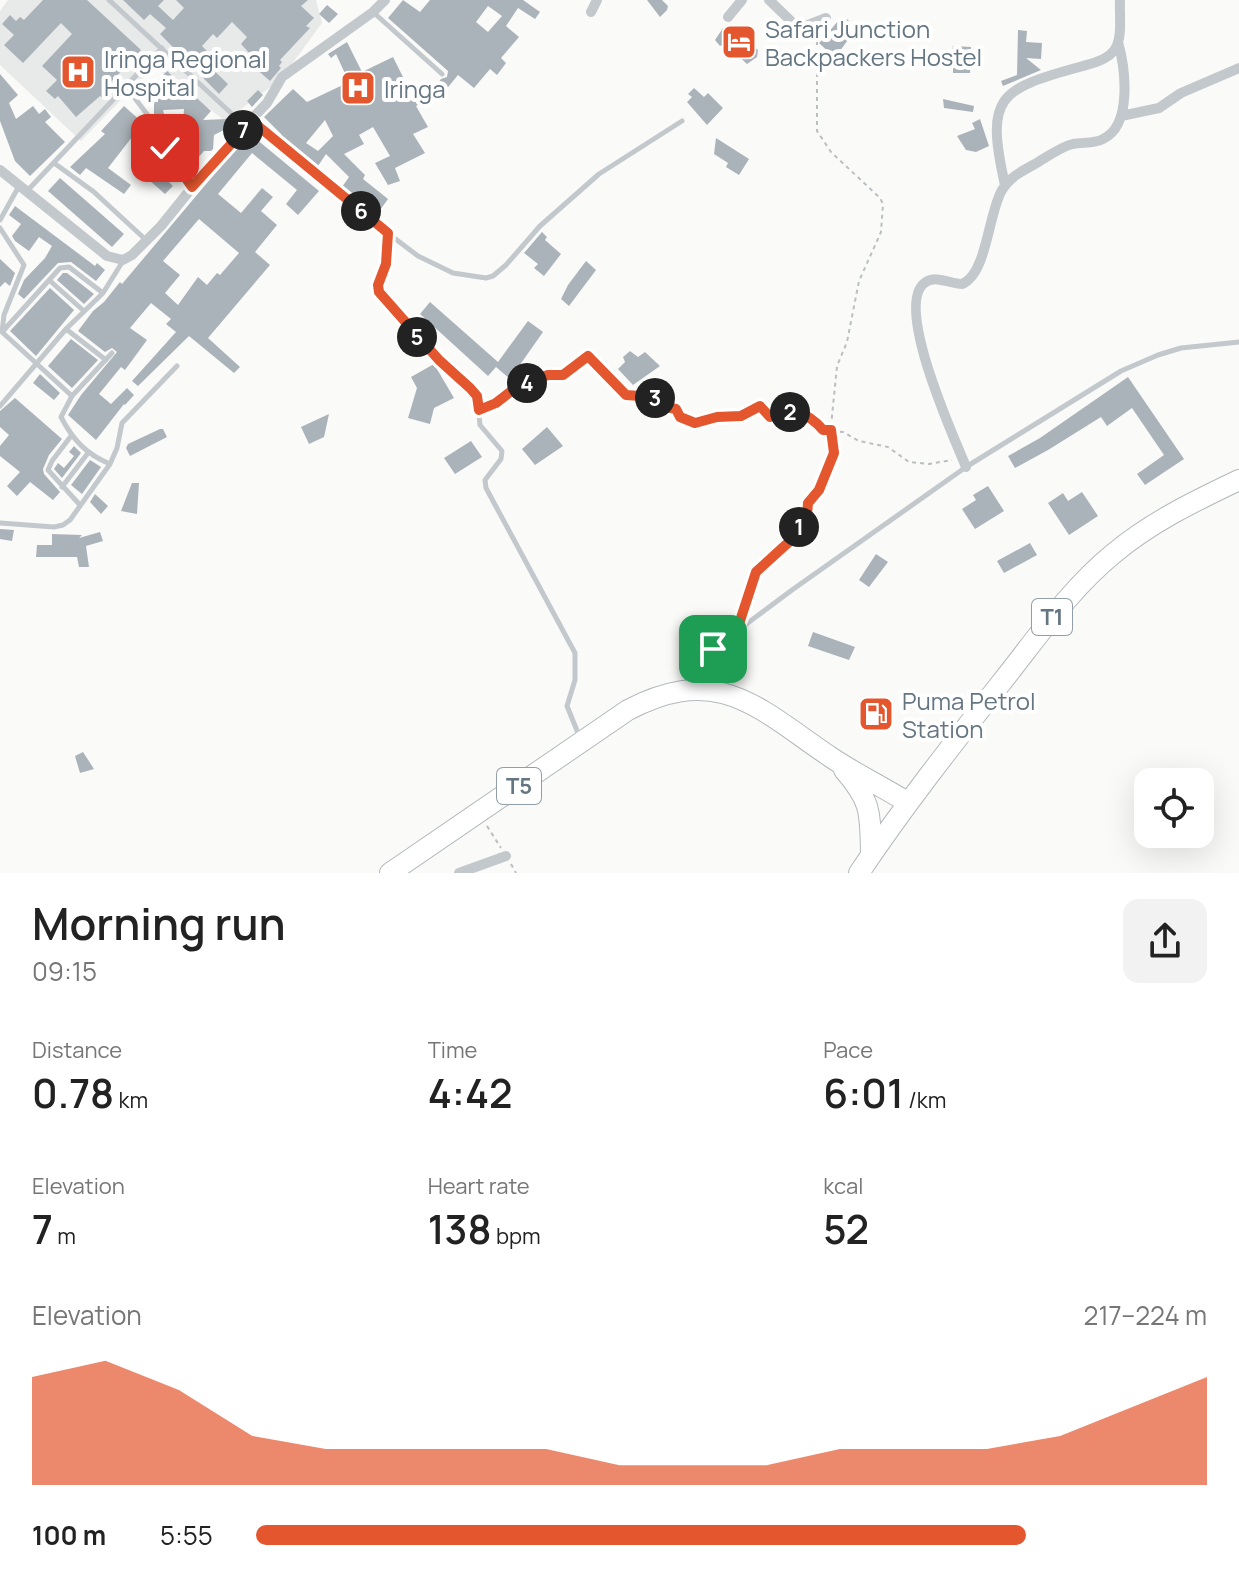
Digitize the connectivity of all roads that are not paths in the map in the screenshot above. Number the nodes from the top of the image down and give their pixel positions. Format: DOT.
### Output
graph roads {
  1 [pos="109,0"];
  2 [pos="385,0"];
  3 [pos="597,0"];
  4 [pos="742,0"];
  5 [pos="769,0"];
  6 [pos="1120,0"];
  7 [pos="373,12"];
  8 [pos="591,12"];
  9 [pos="728,17"];
  10 [pos="821,21"];
  11 [pos="1118,42"];
  12 [pos="162,48"];
  13 [pos="1239,68"];
  14 [pos="442,74"];
  15 [pos="127,88"];
  16 [pos="1121,116"];
  17 [pos="682,121"];
  18 [pos="249,124"];
  19 [pos="54,163"];
  20 [pos="0,167"];
  21 [pos="1005,185"];
  22 [pos="192,187"];
  23 [pos="24,188"];
  24 [pos="0,220"];
  25 [pos="0,228"];
  26 [pos="388,233"];
  27 [pos="147,241"];
  28 [pos="123,260"];
  29 [pos="49,280"];
  30 [pos="103,293"];
  31 [pos="84,311"];
  32 [pos="66,329"];
  33 [pos="2,332"];
  34 [pos="1239,342"];
  35 [pos="112,353"];
  36 [pos="106,360"];
  37 [pos="36,364"];
  38 [pos="177,366"];
  39 [pos="72,396"];
  40 [pos="0,406"];
  41 [pos="71,436"];
  42 [pos="88,453"];
  43 [pos="964,463"];
  44 [pos="110,464"];
  45 [pos="1239,480"];
  46 [pos="62,487"];
  47 [pos="80,505"];
  48 [pos="0,523"];
  49 [pos="696,688"];
  50 [pos="582,742"];
  51 [pos="936,768"];
  52 [pos="865,782"];
  53 [pos="902,808"];
  54 [pos="506,856"];
  55 [pos="863,866"];
  56 [pos="390,873"];
  57 [pos="459,873"];
  1 -- 12 [label="lane"];
  2 -- 7 [label="street"];
  3 -- 8 [label="street"];
  4 -- 9 [label="street"];
  5 -- 10 [label="street"];
  6 -- 11 [label="street"];
  7 -- 14 [label="lane"];
  7 -- 18 [label="street"];
  11 -- 16 [label="street"];
  11 -- 21 [label="street"];
  12 -- 15 [label="lane"];
  12 -- 18 [label="lane"];
  13 -- 16 [label="street"];
  15 -- 19 [label="lane"];
  15 -- 22 [label="lane"];
  16 -- 21 [label="street"];
  17 -- 26 [label="lane"];
  18 -- 22 [label="street"];
  18 -- 26 [label="lane"];
  19 -- 23 [label="lane"];
  19 -- 27 [label="lane"];
  20 -- 23 [label="street"];
  21 -- 43 [label="street"];
  22 -- 27 [label="street"];
  23 -- 24 [label="lane"];
  23 -- 28 [label="street"];
  25 -- 33 [label="lane"];
  26 -- 50 [label="lane"];
  27 -- 28 [label="street"];
  28 -- 30 [label="lane"];
  29 -- 30 [label="lane"];
  29 -- 31 [label="lane"];
  29 -- 33 [label="lane"];
  30 -- 31 [label="lane"];
  31 -- 32 [label="lane"];
  32 -- 36 [label="lane"];
  32 -- 37 [label="lane"];
  33 -- 37 [label="lane"];
  34 -- 43 [label="lane"];
  35 -- 36 [label="lane"];
  36 -- 39 [label="lane"];
  37 -- 39 [label="lane"];
  37 -- 40 [label="lane"];
  38 -- 44 [label="lane"];
  39 -- 41 [label="lane"];
  41 -- 42 [label="lane"];
  41 -- 46 [label="lane"];
  42 -- 44 [label="lane"];
  42 -- 46 [label="lane"];
  43 -- 49 [label="lane"];
  44 -- 47 [label="lane"];
  45 -- 51 [label="highway, T1"];
  46 -- 47 [label="lane"];
  47 -- 48 [label="lane"];
  49 -- 50 [label="highway, T5"];
  49 -- 52 [label="highway, T5"];
  50 -- 56 [label="highway, T5"];
  51 -- 52 [label="highway"];
  51 -- 53 [label="highway, T1"];
  52 -- 53 [label="highway, T5"];
  52 -- 55 [label="highway"];
  53 -- 55 [label="highway, T1"];
  54 -- 57 [label="street"];
}
